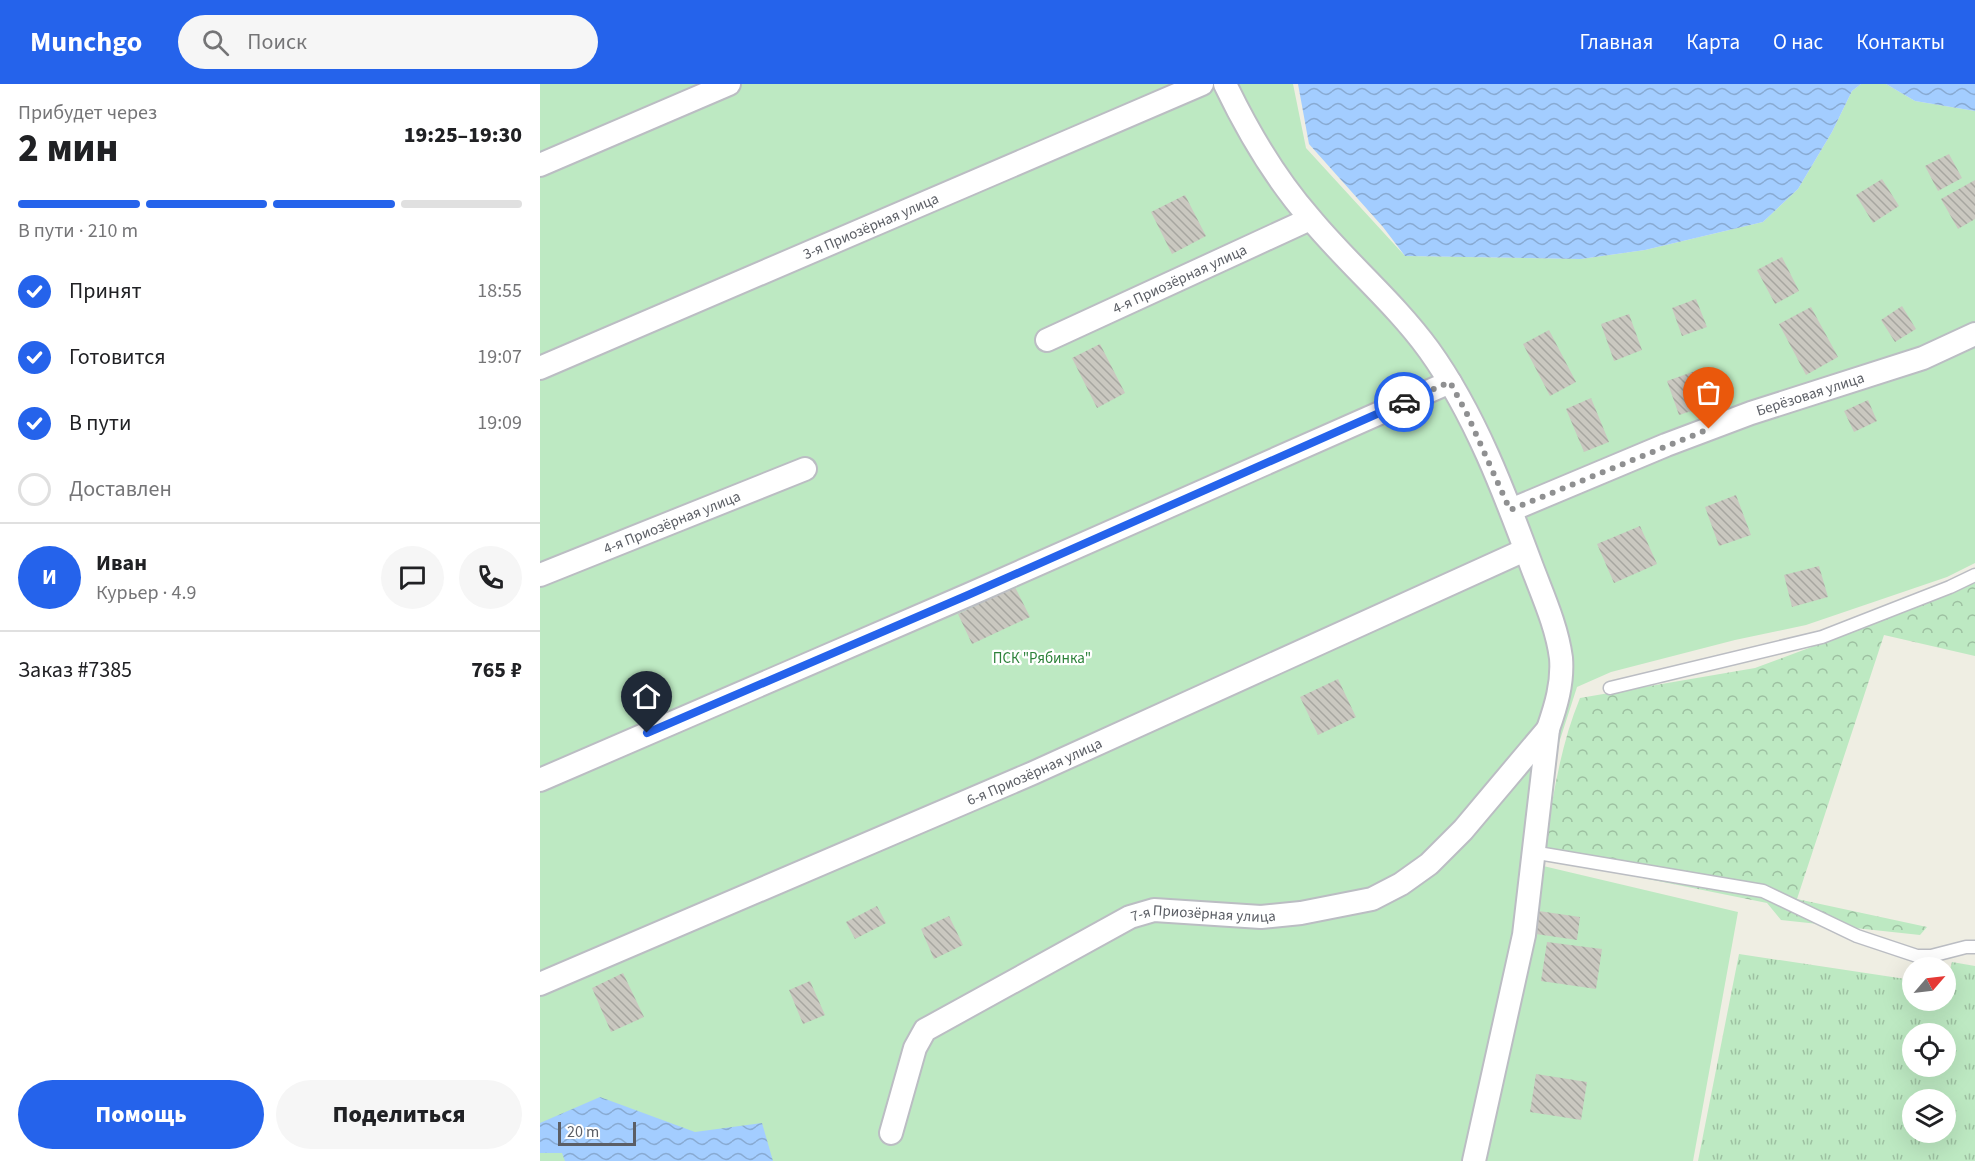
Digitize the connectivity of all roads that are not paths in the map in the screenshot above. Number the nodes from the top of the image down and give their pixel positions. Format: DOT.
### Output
graph roads {
  1 [pos="729,84"];
  2 [pos="1202,84"];
  3 [pos="1225,84"];
  4 [pos="540,165"];
  5 [pos="1310,219"];
  6 [pos="1975,334"];
  7 [pos="1047,340"];
  8 [pos="540,368"];
  9 [pos="1450,382"];
  10 [pos="805,469"];
  11 [pos="1510,510"];
  12 [pos="1526,550"];
  13 [pos="540,575"];
  14 [pos="1975,575"];
  15 [pos="1610,688"];
  16 [pos="1548,729"];
  17 [pos="540,780"];
  18 [pos="1532,852"];
  19 [pos="1975,947"];
  20 [pos="540,984"];
  21 [pos="891,1132"];
  22 [pos="1474,1161"];
  1 -- 4 [label="street"];
  2 -- 8 [label="street, 3-я Приозёрная улица"];
  3 -- 5 [label="street, 7-я Приозёрная улица"];
  5 -- 7 [label="street, 4-я Приозёрная улица"];
  5 -- 9 [label="street, 7-я Приозёрная улица"];
  6 -- 11 [label="street, Берёзовая улица"];
  9 -- 11 [label="street, 7-я Приозёрная улица"];
  9 -- 17 [label="street"];
  10 -- 13 [label="street, 4-я Приозёрная улица"];
  11 -- 12 [label="street, 7-я Приозёрная улица"];
  12 -- 16 [label="street, 7-я Приозёрная улица"];
  12 -- 20 [label="street, 6-я Приозёрная улица"];
  14 -- 15 [label="lane"];
  16 -- 18 [label="street, 7-я Приозёрная улица"];
  16 -- 21 [label="street, 7-я Приозёрная улица"];
  18 -- 19 [label="lane"];
  18 -- 22 [label="street, 7-я Приозёрная улица"];
}
